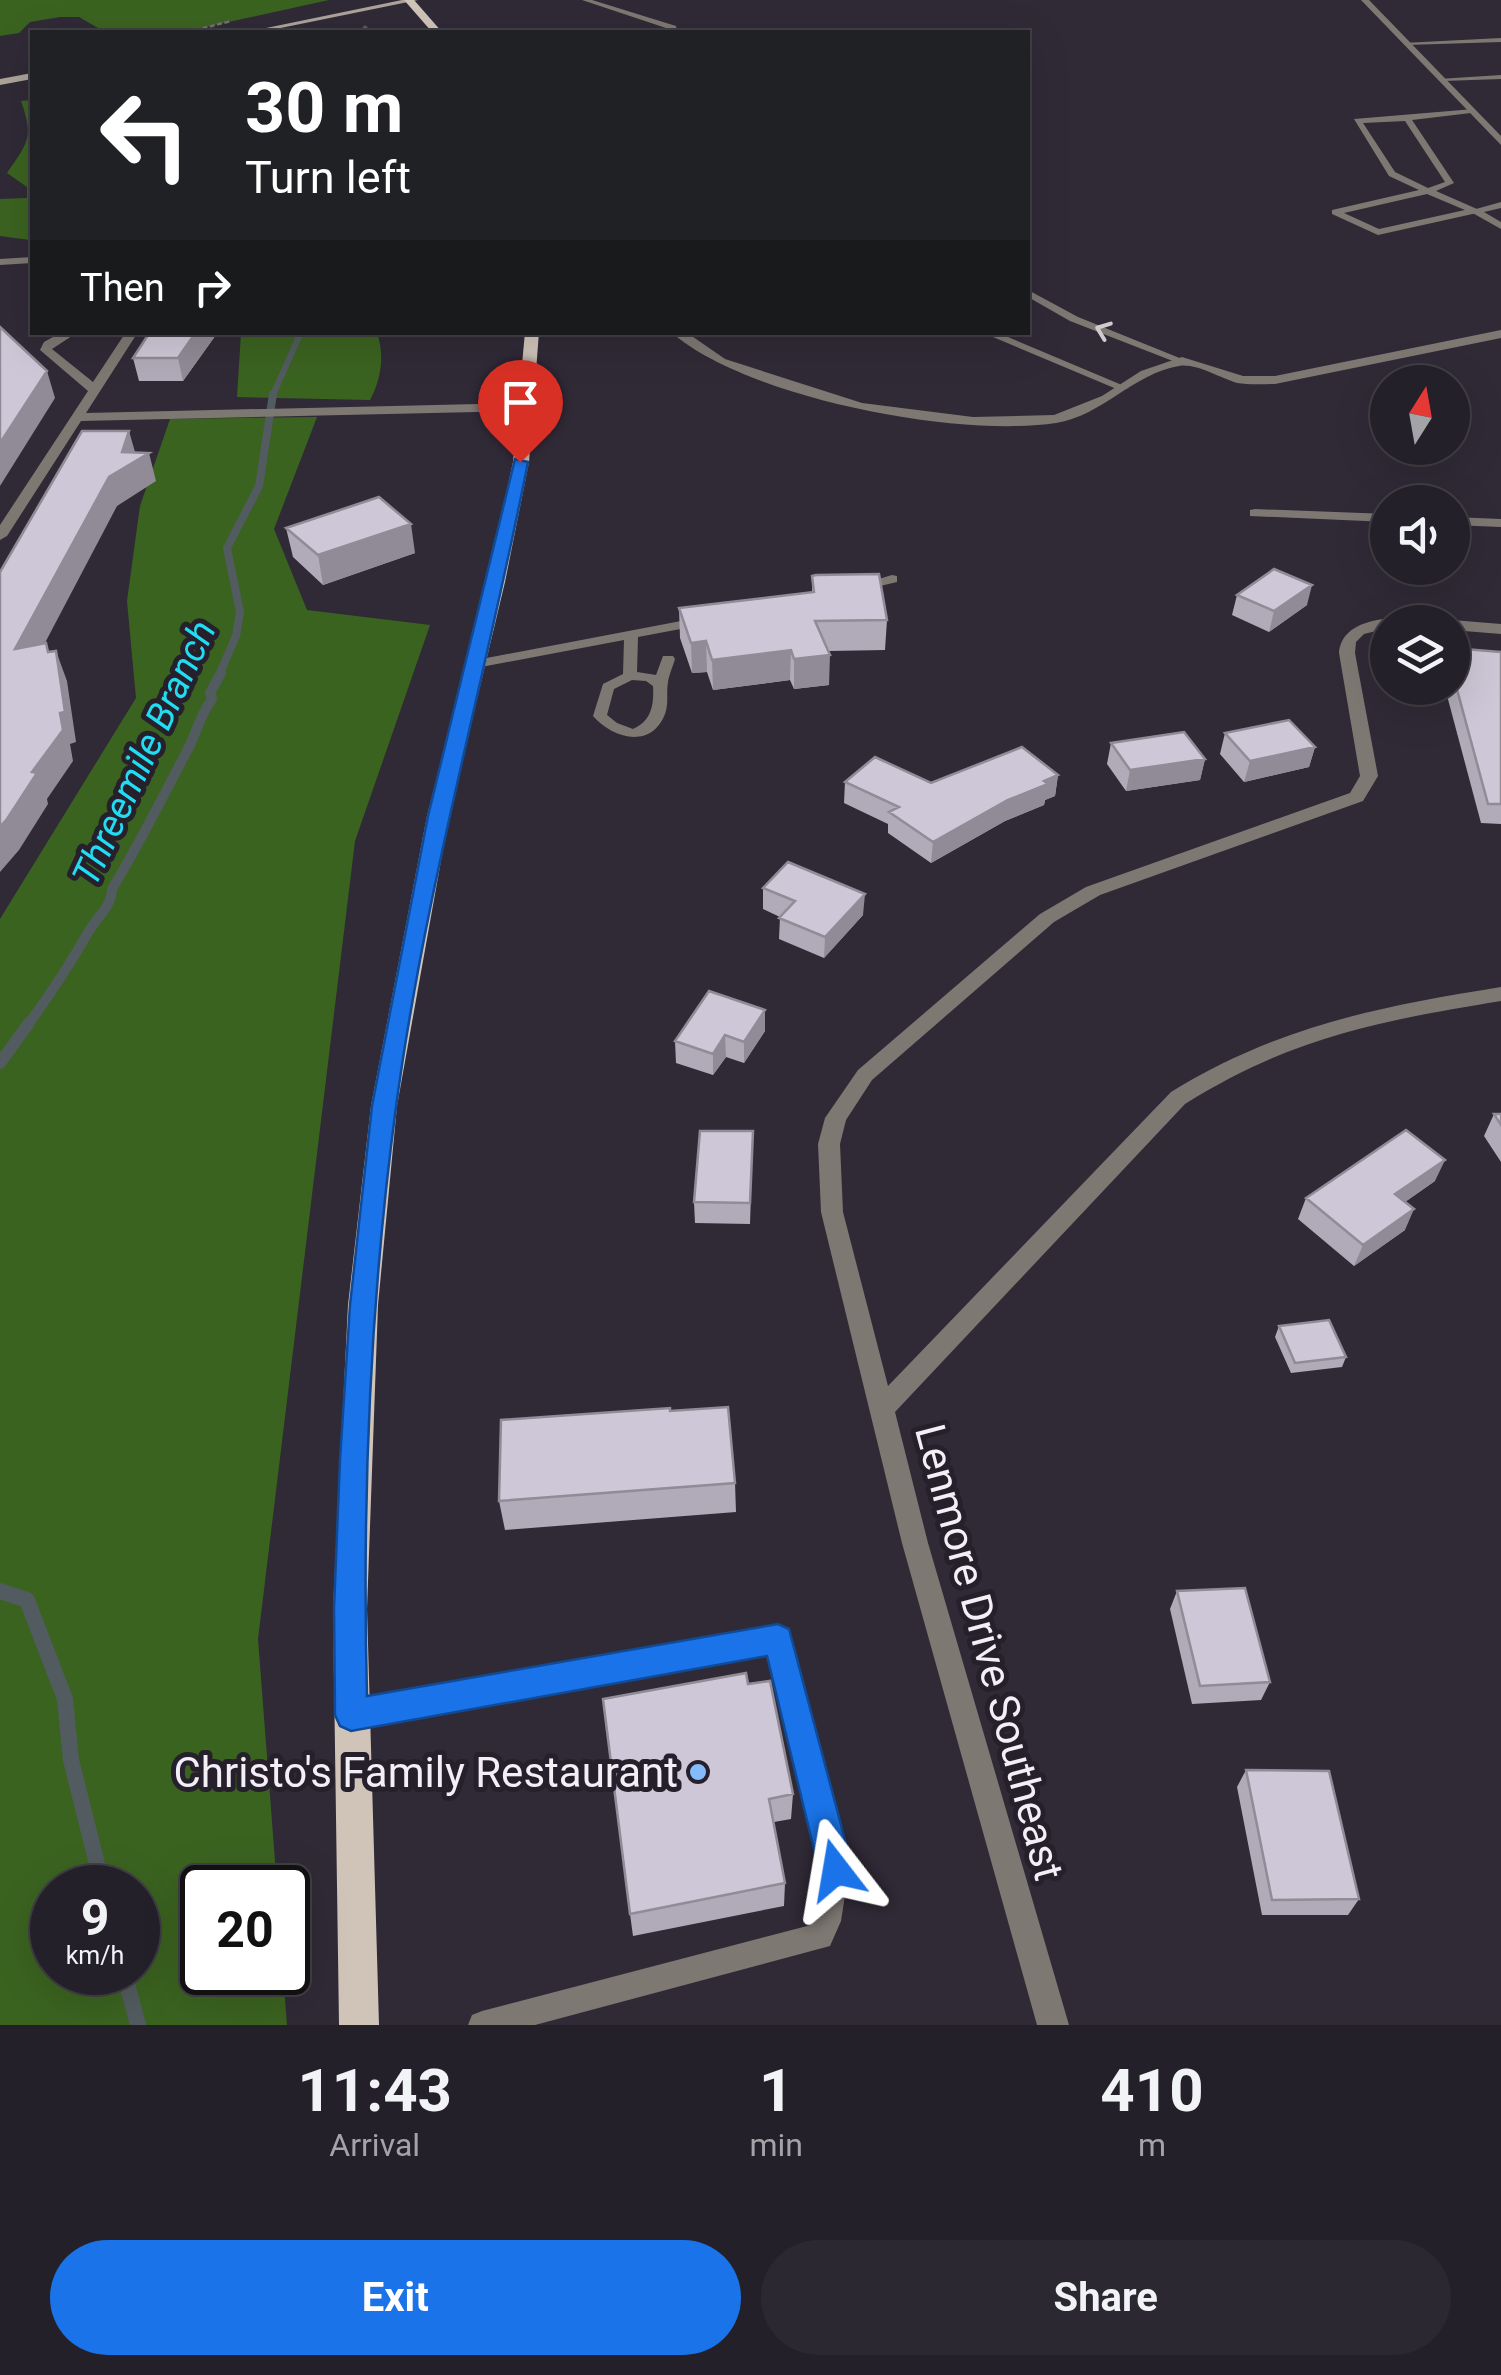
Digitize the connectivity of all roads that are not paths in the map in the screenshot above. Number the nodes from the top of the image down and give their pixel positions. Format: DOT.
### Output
graph roads {
  1 [pos="411,0"];
  2 [pos="585,0"];
  3 [pos="1365,0"];
  4 [pos="261,30"];
  5 [pos="435,30"];
  6 [pos="673,30"];
  7 [pos="1501,40"];
  8 [pos="1407,43"];
  9 [pos="30,76"];
  10 [pos="1501,77"];
  11 [pos="1443,79"];
  12 [pos="0,82"];
  13 [pos="1472,111"];
  14 [pos="1406,118"];
  15 [pos="1495,129"];
  16 [pos="1501,142"];
  17 [pos="1428,191"];
  18 [pos="1501,205"];
  19 [pos="1474,211"];
  20 [pos="1501,226"];
  21 [pos="30,260"];
  22 [pos="0,262"];
  23 [pos="1030,295"];
  24 [pos="1501,334"];
  25 [pos="66,335"];
  26 [pos="130,335"];
  27 [pos="532,335"];
  28 [pos="682,335"];
  29 [pos="993,335"];
  30 [pos="1182,360"];
  31 [pos="1123,388"];
  32 [pos="96,391"];
  33 [pos="524,407"];
  34 [pos="78,417"];
  35 [pos="1255,513"];
  36 [pos="1370,517"];
  37 [pos="1470,522"];
  38 [pos="1501,523"];
  39 [pos="0,536"];
  40 [pos="892,579"];
  41 [pos="834,592"];
  42 [pos="720,617"];
  43 [pos="1470,626"];
  44 [pos="1370,628"];
  45 [pos="1501,629"];
  46 [pos="632,637"];
  47 [pos="668,659"];
  48 [pos="476,664"];
  49 [pos="630,676"];
  50 [pos="660,684"];
  51 [pos="1501,994"];
  52 [pos="882,1410"];
  53 [pos="351,1715"];
  54 [pos="359,2025"];
  55 [pos="482,2025"];
  56 [pos="1053,2025"];
  1 -- 4 [label="main road"];
  1 -- 5 [label="main road"];
  2 -- 6 [label="lane"];
  3 -- 8 [label="street"];
  7 -- 8 [label="lane"];
  8 -- 11 [label="street"];
  9 -- 12 [label="main road"];
  10 -- 11 [label="lane"];
  11 -- 13 [label="street"];
  13 -- 14 [label="lane"];
  13 -- 15 [label="street"];
  14 -- 17 [label="lane"];
  14 -- 17 [label="lane"];
  15 -- 16 [label="street"];
  17 -- 19 [label="lane"];
  17 -- 19 [label="lane"];
  18 -- 19 [label="street"];
  19 -- 20 [label="street"];
  21 -- 22 [label="street"];
  30 -- 23 [label="lane, one-way"];
  24 -- 30 [label="street"];
  25 -- 32 [label="street"];
  26 -- 32 [label="street"];
  27 -- 33 [label="main road"];
  28 -- 31 [label="street"];
  29 -- 31 [label="lane"];
  30 -- 31 [label="street"];
  32 -- 34 [label="street"];
  33 -- 34 [label="street"];
  33 -- 48 [label="main road"];
  34 -- 39 [label="street"];
  35 -- 36 [label="street"];
  37 -- 38 [label="street"];
  40 -- 41 [label="lane"];
  42 -- 46 [label="lane"];
  43 -- 45 [label="street"];
  44 -- 52 [label="street"];
  46 -- 48 [label="lane"];
  46 -- 49 [label="lane"];
  47 -- 50 [label="lane"];
  48 -- 53 [label="main road"];
  49 -- 50 [label="lane"];
  49 -- 50 [label="lane"];
  51 -- 52 [label="street, Lenmore Drive Southeast"];
  52 -- 56 [label="street, Lenmore Drive Southeast"];
  53 -- 54 [label="main road"];
  53 -- 55 [label="lane"];
}
